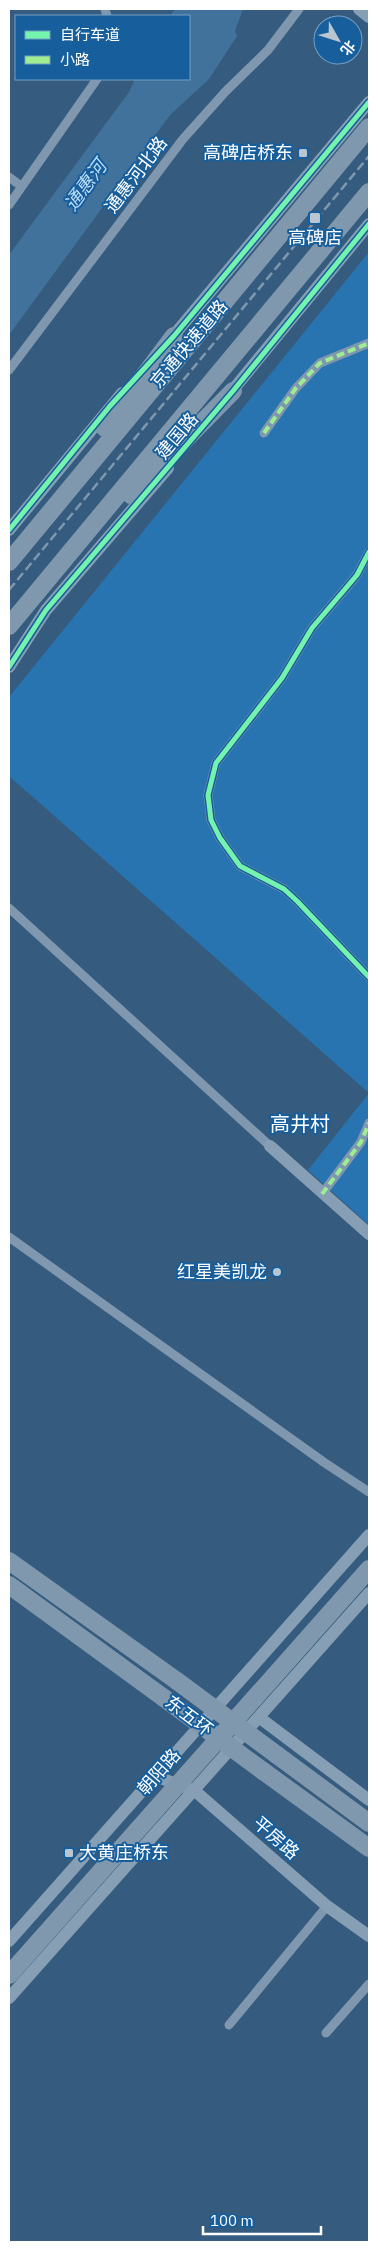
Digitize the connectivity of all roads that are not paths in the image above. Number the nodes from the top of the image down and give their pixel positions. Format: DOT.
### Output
graph roads {
  1 [pos="299,9"];
  2 [pos="359,9"];
  3 [pos="369,17"];
  4 [pos="96,80"];
  5 [pos="369,102"];
  6 [pos="369,127"];
  7 [pos="9,177"];
  8 [pos="21,186"];
  9 [pos="369,192"];
  10 [pos="9,204"];
  11 [pos="369,224"];
  12 [pos="174,336"];
  13 [pos="369,343"];
  14 [pos="9,370"];
  15 [pos="233,391"];
  16 [pos="264,433"];
  17 [pos="9,530"];
  18 [pos="369,552"];
  19 [pos="9,557"];
  20 [pos="9,562"];
  21 [pos="42,586"];
  22 [pos="9,626"];
  23 [pos="9,667"];
  24 [pos="9,908"];
  25 [pos="369,977"];
  26 [pos="369,1124"];
  27 [pos="270,1146"];
  28 [pos="322,1194"];
  29 [pos="369,1234"];
  30 [pos="9,1237"];
  31 [pos="369,1492"];
  32 [pos="369,1535"];
  33 [pos="369,1557"];
  34 [pos="9,1561"];
  35 [pos="369,1569"];
  36 [pos="9,1585"];
  37 [pos="369,1593"];
  38 [pos="260,1718"];
  39 [pos="167,1782"];
  40 [pos="195,1791"];
  41 [pos="369,1800"];
  42 [pos="369,1823"];
  43 [pos="369,1848"];
  44 [pos="327,1906"];
  45 [pos="369,1936"];
  46 [pos="9,1942"];
  47 [pos="9,1963"];
  48 [pos="9,1975"];
  49 [pos="369,1984"];
  50 [pos="9,1998"];
  51 [pos="230,2024"];
  52 [pos="326,2033"];
  1 -- 14 [label="street, 通惠河北路"];
  2 -- 3 [label="street"];
  4 -- 8 [label="street"];
  5 -- 12 [label="street"];
  6 -- 20 [label="highway, 京通快速道路"];
  7 -- 8 [label="street"];
  8 -- 10 [label="street"];
  9 -- 21 [label="highway"];
  11 -- 15 [label="street, 建国路"];
  12 -- 17 [label="street"];
  12 -- 19 [label="highway"];
  13 -- 16 [label="street"];
  15 -- 21 [label="highway"];
  15 -- 23 [label="street, 建国路"];
  18 -- 25 [label="street"];
  21 -- 22 [label="highway"];
  24 -- 27 [label="street"];
  26 -- 28 [label="street"];
  27 -- 28 [label="street"];
  28 -- 29 [label="street"];
  30 -- 31 [label="street"];
  32 -- 39 [label="street, 朝阳路"];
  33 -- 39 [label="highway, 朝阳路"];
  34 -- 42 [label="highway, 东五环, bridge"];
  35 -- 39 [label="highway, 朝阳路"];
  36 -- 43 [label="highway, 东五环, bridge"];
  37 -- 38 [label="street"];
  38 -- 40 [label="street"];
  38 -- 41 [label="street"];
  39 -- 40 [label="street, 平房路"];
  39 -- 46 [label="street, 朝阳路"];
  39 -- 47 [label="highway, 朝阳路"];
  39 -- 48 [label="highway, 朝阳路"];
  40 -- 44 [label="street, 平房路"];
  40 -- 50 [label="street"];
  44 -- 45 [label="street, 平房路"];
  44 -- 51 [label="street"];
  49 -- 52 [label="street"];
}
